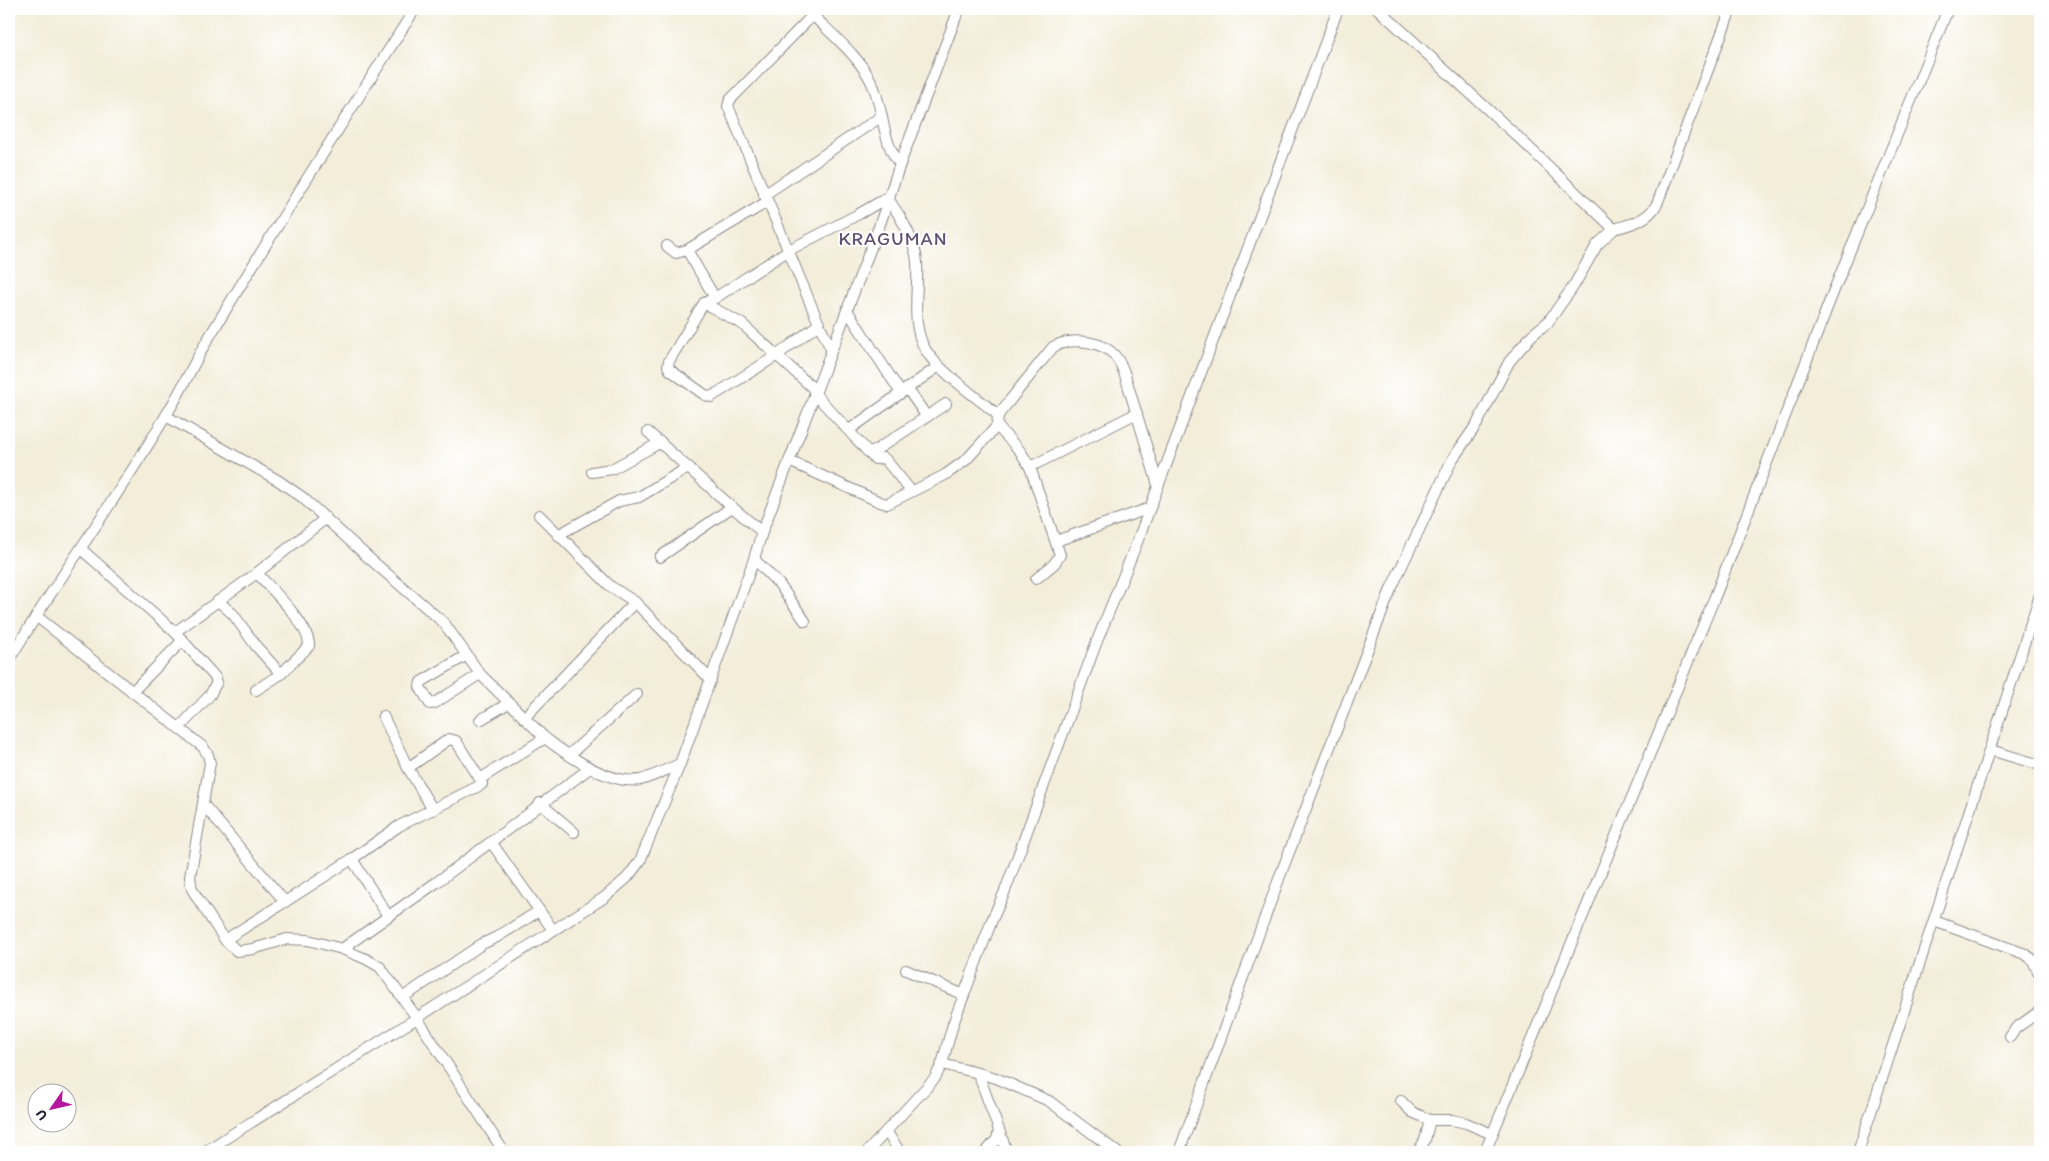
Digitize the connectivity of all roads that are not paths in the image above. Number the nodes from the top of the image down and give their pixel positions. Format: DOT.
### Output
graph roads {
  1 [pos="415,9"];
  2 [pos="960,9"];
  3 [pos="1338,9"];
  4 [pos="1378,9"];
  5 [pos="1731,9"];
  6 [pos="1948,9"];
  7 [pos="810,12"];
  8 [pos="882,116"];
  9 [pos="900,164"];
  10 [pos="766,198"];
  11 [pos="889,198"];
  12 [pos="1614,229"];
  13 [pos="667,246"];
  14 [pos="687,250"];
  15 [pos="789,250"];
  16 [pos="716,298"];
  17 [pos="704,302"];
  18 [pos="847,310"];
  19 [pos="818,324"];
  20 [pos="831,350"];
  21 [pos="776,356"];
  22 [pos="939,366"];
  23 [pos="904,390"];
  24 [pos="814,392"];
  25 [pos="946,404"];
  26 [pos="1137,413"];
  27 [pos="166,416"];
  28 [pos="927,417"];
  29 [pos="998,421"];
  30 [pos="849,430"];
  31 [pos="648,432"];
  32 [pos="661,442"];
  33 [pos="870,454"];
  34 [pos="789,461"];
  35 [pos="689,467"];
  36 [pos="1030,467"];
  37 [pos="592,472"];
  38 [pos="1158,486"];
  39 [pos="911,491"];
  40 [pos="732,507"];
  41 [pos="1150,508"];
  42 [pos="539,515"];
  43 [pos="326,518"];
  44 [pos="762,532"];
  45 [pos="558,535"];
  46 [pos="1056,541"];
  47 [pos="81,549"];
  48 [pos="660,557"];
  49 [pos="754,559"];
  50 [pos="257,574"];
  51 [pos="1036,578"];
  52 [pos="2040,594"];
  53 [pos="218,602"];
  54 [pos="635,602"];
  55 [pos="36,616"];
  56 [pos="805,621"];
  57 [pos="175,632"];
  58 [pos="183,640"];
  59 [pos="467,655"];
  60 [pos="9,660"];
  61 [pos="282,674"];
  62 [pos="480,674"];
  63 [pos="711,680"];
  64 [pos="256,690"];
  65 [pos="132,692"];
  66 [pos="637,694"];
  67 [pos="509,703"];
  68 [pos="383,716"];
  69 [pos="524,718"];
  70 [pos="480,720"];
  71 [pos="179,728"];
  72 [pos="545,738"];
  73 [pos="1990,750"];
  74 [pos="570,754"];
  75 [pos="680,764"];
  76 [pos="2040,765"];
  77 [pos="408,768"];
  78 [pos="590,768"];
  79 [pos="480,779"];
  80 [pos="540,803"];
  81 [pos="203,804"];
  82 [pos="433,810"];
  83 [pos="574,832"];
  84 [pos="492,842"];
  85 [pos="352,859"];
  86 [pos="285,902"];
  87 [pos="539,911"];
  88 [pos="388,916"];
  89 [pos="1934,922"];
  90 [pos="553,930"];
  91 [pos="225,940"];
  92 [pos="342,949"];
  93 [pos="906,970"];
  94 [pos="2040,974"];
  95 [pos="964,995"];
  96 [pos="402,998"];
  97 [pos="2040,1011"];
  98 [pos="417,1018"];
  99 [pos="2010,1037"];
  100 [pos="942,1064"];
  101 [pos="978,1073"];
  102 [pos="1401,1101"];
  103 [pos="1430,1120"];
  104 [pos="999,1129"];
  105 [pos="886,1131"];
  106 [pos="1492,1134"];
  107 [pos="204,1152"];
  108 [pos="504,1152"];
  109 [pos="867,1152"];
  110 [pos="900,1152"];
  111 [pos="986,1152"];
  112 [pos="1007,1152"];
  113 [pos="1117,1152"];
  114 [pos="1179,1152"];
  115 [pos="1418,1152"];
  116 [pos="1485,1152"];
  117 [pos="1858,1152"];
  1 -- 27 [label="street"];
  2 -- 9 [label="street"];
  3 -- 38 [label="street"];
  4 -- 12 [label="street"];
  5 -- 12 [label="street"];
  6 -- 106 [label="street"];
  7 -- 8 [label="street"];
  7 -- 10 [label="street"];
  8 -- 9 [label="street"];
  8 -- 10 [label="street"];
  9 -- 11 [label="street"];
  10 -- 14 [label="street"];
  10 -- 15 [label="street"];
  11 -- 15 [label="street"];
  11 -- 18 [label="street"];
  11 -- 22 [label="street"];
  12 -- 114 [label="street"];
  13 -- 14 [label="street"];
  14 -- 16 [label="street"];
  15 -- 16 [label="street"];
  15 -- 19 [label="street"];
  16 -- 17 [label="street"];
  17 -- 21 [label="street"];
  17 -- 21 [label="street"];
  18 -- 20 [label="street"];
  18 -- 23 [label="street"];
  19 -- 20 [label="street"];
  19 -- 21 [label="street"];
  20 -- 24 [label="street"];
  21 -- 24 [label="street"];
  22 -- 23 [label="street"];
  22 -- 29 [label="street"];
  23 -- 28 [label="street"];
  23 -- 30 [label="street"];
  24 -- 30 [label="street"];
  24 -- 34 [label="street"];
  25 -- 28 [label="street"];
  26 -- 29 [label="street"];
  26 -- 36 [label="street"];
  26 -- 38 [label="street"];
  27 -- 43 [label="street"];
  27 -- 47 [label="street"];
  28 -- 33 [label="street"];
  29 -- 36 [label="street"];
  29 -- 39 [label="street"];
  30 -- 33 [label="street"];
  31 -- 32 [label="street"];
  32 -- 35 [label="street"];
  32 -- 37 [label="street"];
  33 -- 39 [label="street"];
  34 -- 39 [label="street"];
  34 -- 44 [label="street"];
  35 -- 40 [label="street"];
  35 -- 45 [label="street"];
  36 -- 46 [label="street"];
  38 -- 41 [label="street"];
  40 -- 44 [label="street"];
  40 -- 48 [label="street"];
  41 -- 46 [label="street"];
  41 -- 95 [label="street"];
  42 -- 45 [label="street"];
  43 -- 50 [label="street"];
  43 -- 59 [label="street"];
  44 -- 49 [label="street"];
  45 -- 54 [label="street"];
  46 -- 51 [label="street"];
  47 -- 55 [label="street"];
  47 -- 57 [label="street"];
  49 -- 56 [label="street"];
  49 -- 63 [label="street"];
  50 -- 53 [label="street"];
  50 -- 61 [label="street"];
  52 -- 73 [label="street"];
  53 -- 57 [label="street"];
  53 -- 61 [label="street"];
  54 -- 63 [label="street"];
  54 -- 69 [label="street"];
  55 -- 60 [label="street"];
  55 -- 65 [label="street"];
  57 -- 58 [label="street"];
  58 -- 65 [label="street"];
  58 -- 71 [label="street"];
  59 -- 62 [label="street"];
  59 -- 62 [label="street"];
  61 -- 64 [label="street"];
  62 -- 67 [label="street"];
  63 -- 75 [label="street"];
  65 -- 71 [label="street"];
  66 -- 74 [label="street"];
  67 -- 69 [label="street"];
  67 -- 70 [label="street"];
  68 -- 77 [label="street"];
  69 -- 72 [label="street"];
  71 -- 81 [label="street"];
  72 -- 74 [label="street"];
  72 -- 79 [label="street"];
  73 -- 76 [label="street"];
  73 -- 89 [label="street"];
  74 -- 78 [label="street"];
  75 -- 78 [label="street"];
  75 -- 90 [label="street"];
  77 -- 79 [label="street"];
  77 -- 82 [label="street"];
  78 -- 80 [label="street"];
  79 -- 82 [label="street"];
  80 -- 83 [label="street"];
  80 -- 84 [label="street"];
  81 -- 86 [label="street"];
  81 -- 91 [label="street"];
  82 -- 85 [label="street"];
  84 -- 87 [label="street"];
  84 -- 88 [label="street"];
  85 -- 86 [label="street"];
  85 -- 88 [label="street"];
  86 -- 91 [label="street"];
  87 -- 90 [label="street"];
  87 -- 96 [label="street"];
  88 -- 92 [label="street"];
  89 -- 94 [label="street"];
  89 -- 117 [label="street"];
  90 -- 98 [label="street"];
  91 -- 92 [label="street"];
  92 -- 96 [label="street"];
  93 -- 95 [label="street"];
  95 -- 100 [label="street"];
  96 -- 98 [label="street"];
  97 -- 99 [label="street"];
  98 -- 107 [label="street"];
  98 -- 108 [label="street"];
  100 -- 101 [label="street"];
  100 -- 105 [label="street"];
  101 -- 104 [label="street"];
  101 -- 113 [label="street"];
  102 -- 103 [label="street"];
  103 -- 106 [label="street"];
  103 -- 115 [label="street"];
  104 -- 111 [label="street"];
  104 -- 112 [label="street"];
  105 -- 109 [label="street"];
  105 -- 110 [label="street"];
  106 -- 116 [label="street"];
}
